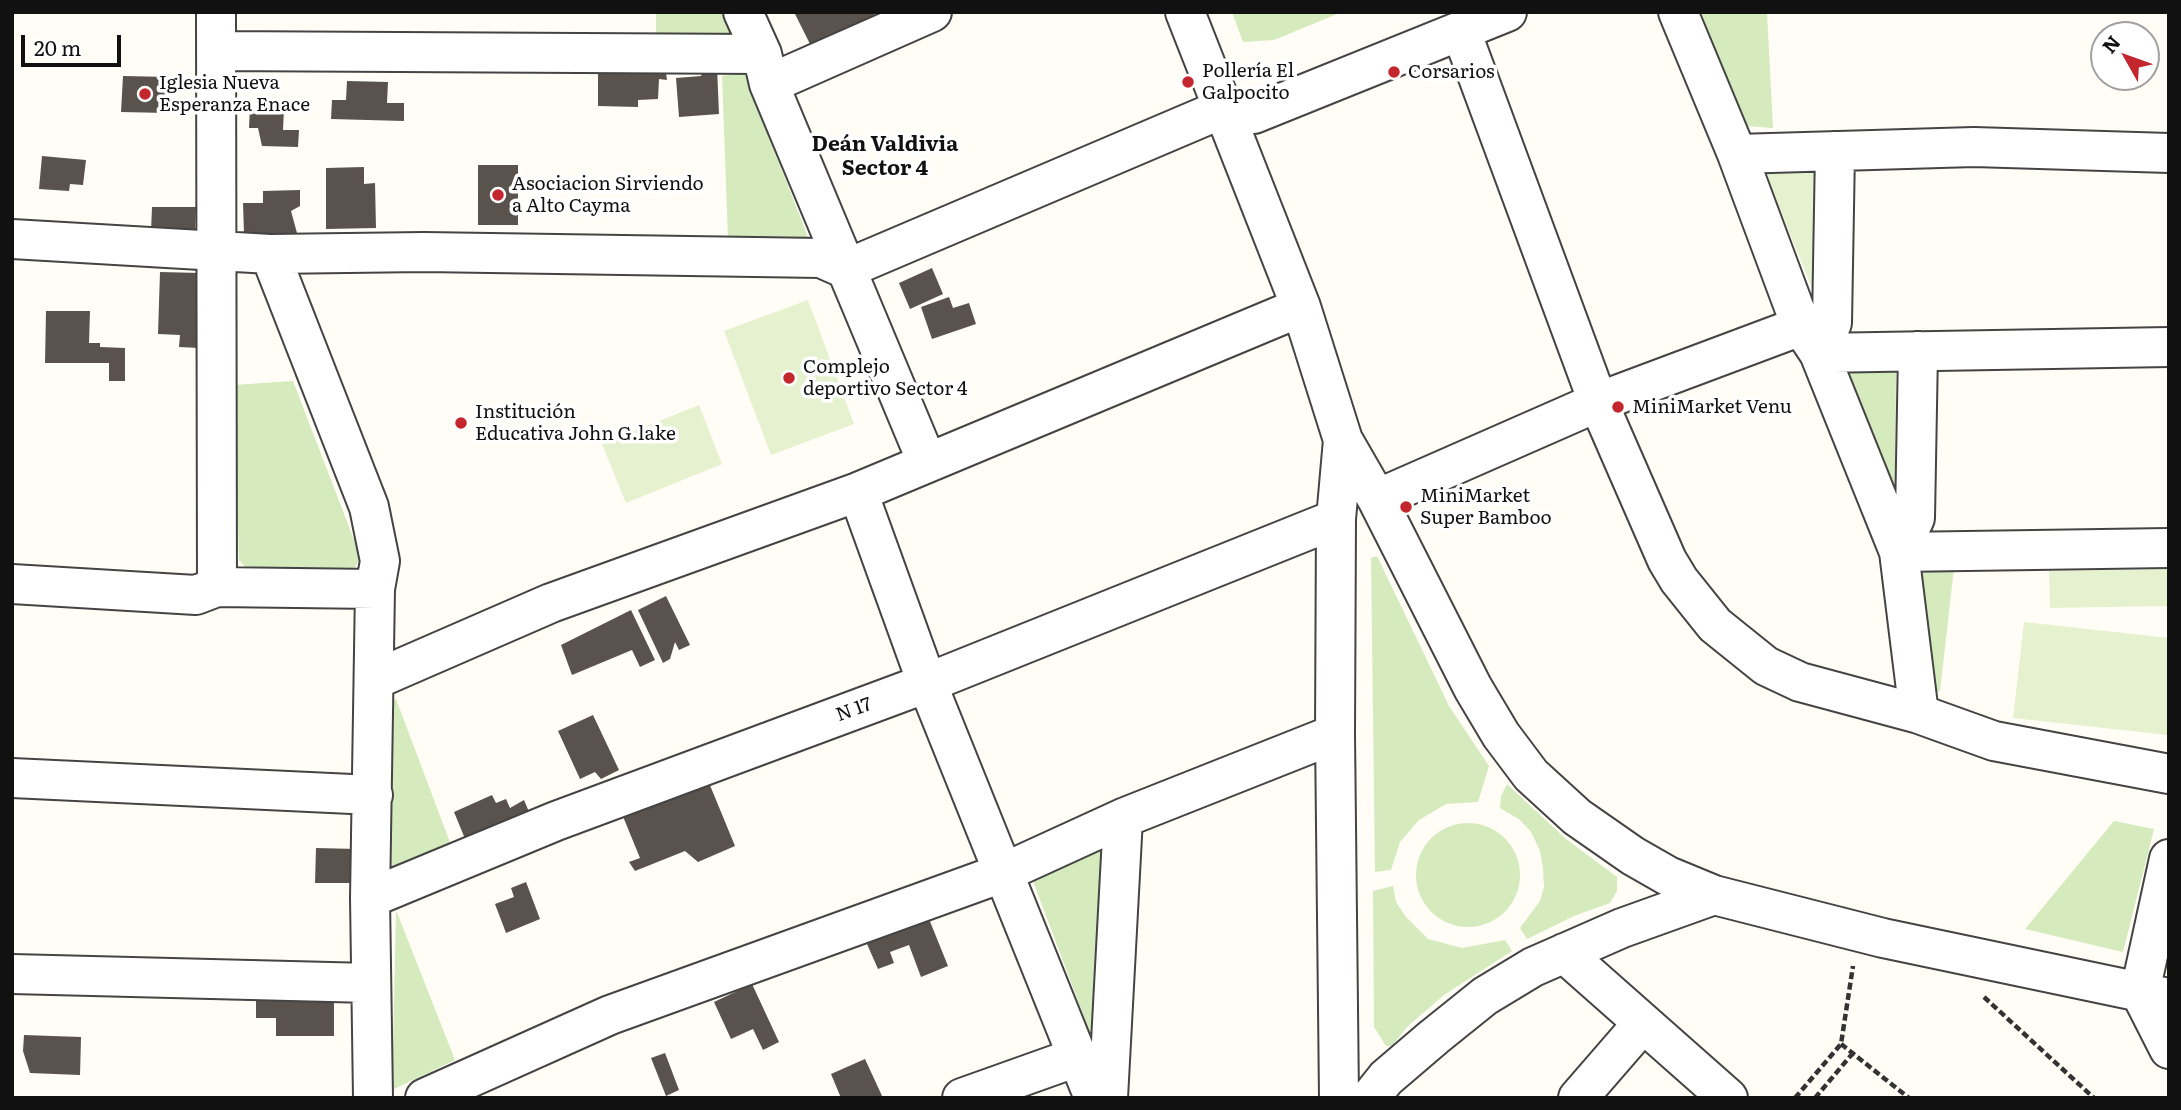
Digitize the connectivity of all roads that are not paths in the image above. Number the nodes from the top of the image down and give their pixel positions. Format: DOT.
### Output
graph roads {
  1 [pos="216,12"];
  2 [pos="743,12"];
  3 [pos="932,12"];
  4 [pos="1185,12"];
  5 [pos="1507,12"];
  6 [pos="1678,12"];
  7 [pos="1461,31"];
  8 [pos="216,51"];
  9 [pos="765,69"];
  10 [pos="1222,109"];
  11 [pos="1835,151"];
  12 [pos="2169,153"];
  13 [pos="1737,154"];
  14 [pos="12,239"];
  15 [pos="217,253"];
  16 [pos="270,254"];
  17 [pos="846,269"];
  18 [pos="1301,307"];
  19 [pos="1810,340"];
  20 [pos="2169,346"];
  21 [pos="1919,351"];
  22 [pos="1598,402"];
  23 [pos="1343,440"];
  24 [pos="927,462"];
  25 [pos="858,492"];
  26 [pos="1377,499"];
  27 [pos="1336,519"];
  28 [pos="2169,548"];
  29 [pos="1899,552"];
  30 [pos="12,584"];
  31 [pos="375,589"];
  32 [pos="207,591"];
  33 [pos="374,680"];
  34 [pos="927,683"];
  35 [pos="1919,713"];
  36 [pos="1335,734"];
  37 [pos="2169,774"];
  38 [pos="12,778"];
  39 [pos="373,795"];
  40 [pos="1123,818"];
  41 [pos="2169,859"];
  42 [pos="1005,872"];
  43 [pos="1714,895"];
  44 [pos="370,898"];
  45 [pos="1564,953"];
  46 [pos="12,974"];
  47 [pos="370,983"];
  48 [pos="2154,995"];
  49 [pos="1643,1023"];
  50 [pos="2169,1049"];
  51 [pos="1077,1057"];
  52 [pos="373,1098"];
  53 [pos="425,1098"];
  54 [pos="962,1098"];
  55 [pos="1094,1098"];
  56 [pos="1108,1098"];
  57 [pos="1339,1098"];
  58 [pos="1370,1098"];
  59 [pos="1578,1098"];
  60 [pos="1728,1098"];
  1 -- 8 [label="street"];
  2 -- 9 [label="street"];
  3 -- 9 [label="street"];
  4 -- 10 [label="street"];
  5 -- 7 [label="street"];
  6 -- 13 [label="street"];
  7 -- 10 [label="street"];
  7 -- 22 [label="street"];
  8 -- 9 [label="street"];
  8 -- 15 [label="street"];
  9 -- 17 [label="street"];
  10 -- 17 [label="street"];
  10 -- 18 [label="street"];
  11 -- 12 [label="street"];
  11 -- 13 [label="street"];
  11 -- 19 [label="street"];
  13 -- 19 [label="street"];
  14 -- 15 [label="street"];
  15 -- 16 [label="street"];
  15 -- 32 [label="street"];
  16 -- 17 [label="street"];
  16 -- 31 [label="street"];
  17 -- 24 [label="street"];
  18 -- 23 [label="street"];
  18 -- 24 [label="street"];
  19 -- 21 [label="street"];
  19 -- 22 [label="street"];
  19 -- 29 [label="street"];
  20 -- 21 [label="street"];
  21 -- 29 [label="street"];
  22 -- 26 [label="street"];
  22 -- 35 [label="street"];
  23 -- 26 [label="street"];
  23 -- 27 [label="street"];
  24 -- 25 [label="street"];
  25 -- 33 [label="street"];
  25 -- 34 [label="street"];
  26 -- 43 [label="street"];
  27 -- 34 [label="street, N 17"];
  27 -- 36 [label="street"];
  28 -- 29 [label="street"];
  29 -- 35 [label="street"];
  30 -- 32 [label="street"];
  31 -- 32 [label="street"];
  31 -- 33 [label="street"];
  33 -- 39 [label="street"];
  34 -- 42 [label="street"];
  34 -- 44 [label="street, N 17"];
  35 -- 37 [label="street"];
  36 -- 40 [label="street"];
  36 -- 57 [label="street"];
  38 -- 39 [label="street"];
  39 -- 44 [label="street"];
  40 -- 42 [label="street"];
  40 -- 56 [label="street"];
  41 -- 48 [label="street"];
  42 -- 51 [label="street"];
  42 -- 53 [label="street"];
  43 -- 45 [label="street"];
  43 -- 48 [label="street"];
  44 -- 47 [label="street"];
  45 -- 49 [label="street"];
  45 -- 58 [label="street"];
  46 -- 47 [label="street"];
  47 -- 52 [label="street"];
  48 -- 50 [label="street"];
  49 -- 59 [label="street"];
  49 -- 60 [label="street"];
  51 -- 54 [label="street"];
  51 -- 55 [label="street"];
}
